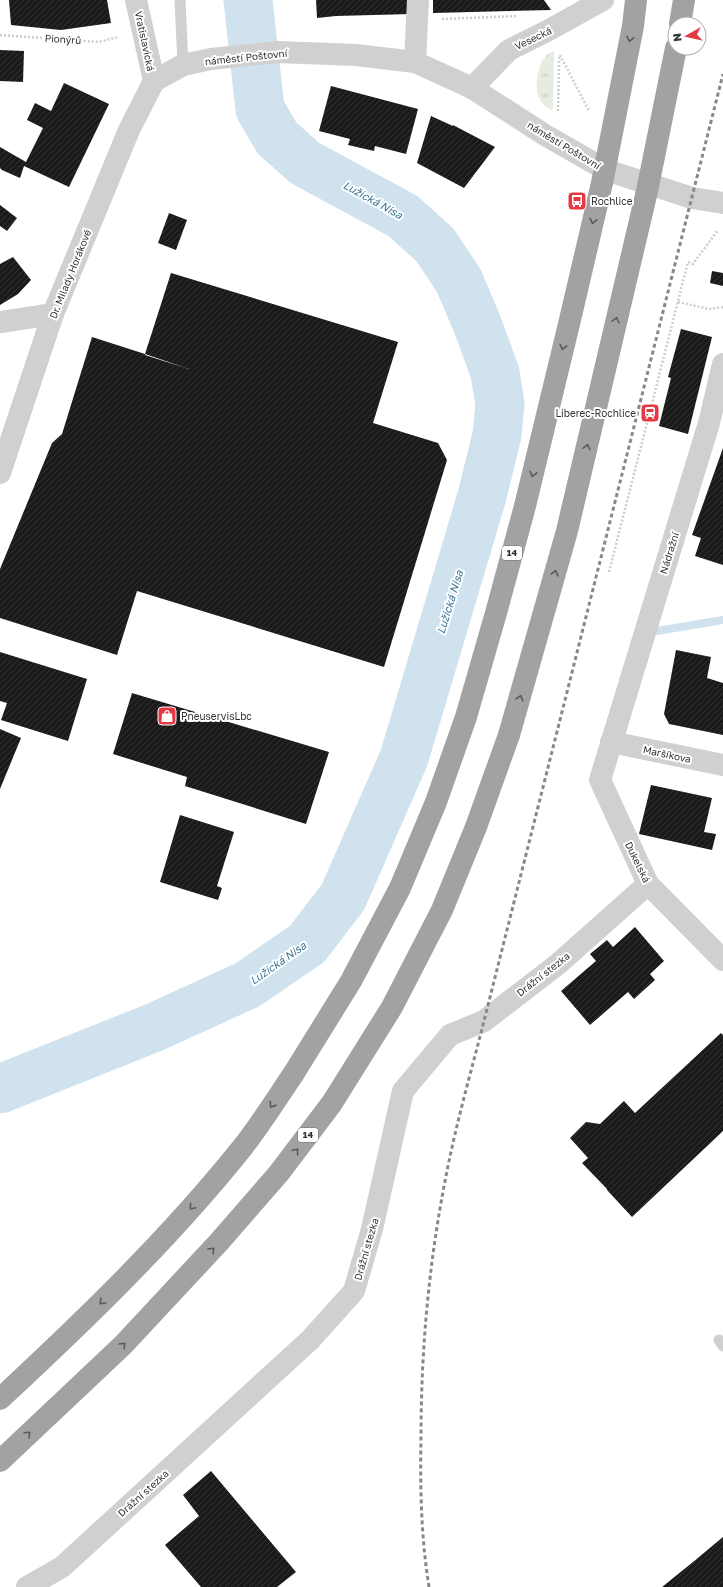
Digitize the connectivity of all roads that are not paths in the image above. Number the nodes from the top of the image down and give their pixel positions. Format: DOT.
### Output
graph roads {
  1 [pos="136,0"];
  2 [pos="180,0"];
  3 [pos="418,0"];
  4 [pos="603,0"];
  5 [pos="632,0"];
  6 [pos="684,0"];
  7 [pos="637,5"];
  8 [pos="681,16"];
  9 [pos="674,56"];
  10 [pos="415,62"];
  11 [pos="183,65"];
  12 [pos="154,81"];
  13 [pos="472,88"];
  14 [pos="723,203"];
  15 [pos="53,314"];
  16 [pos="0,322"];
  17 [pos="723,364"];
  18 [pos="0,473"];
  19 [pos="610,742"];
  20 [pos="723,765"];
  21 [pos="648,884"];
  22 [pos="723,960"];
  23 [pos="0,1399"];
  24 [pos="0,1461"];
  25 [pos="27,1587"];
  1 -- 12 [label="street, Vratislavická"];
  2 -- 11 [label="lane"];
  3 -- 10 [label="street"];
  4 -- 13 [label="street, Vesecká"];
  5 -- 7 [label="lane"];
  6 -- 8 [label="highway"];
  7 -- 23 [label="highway, 14, one-way, bridge"];
  24 -- 9 [label="highway, 14, one-way, bridge"];
  10 -- 11 [label="street, náměstí Poštovní"];
  10 -- 13 [label="street, náměstí Poštovní"];
  11 -- 12 [label="street, náměstí Poštovní"];
  12 -- 15 [label="street, Dr. Milady Horákové"];
  13 -- 14 [label="street, náměstí Poštovní"];
  15 -- 16 [label="street"];
  15 -- 18 [label="street, Dr. Milady Horákové"];
  17 -- 19 [label="street, Nádražní"];
  19 -- 20 [label="street, Maršíkova"];
  19 -- 21 [label="street, Dukelská"];
  21 -- 22 [label="street, Dukelská"];
  21 -- 25 [label="street, Drážní stezka"];
}
